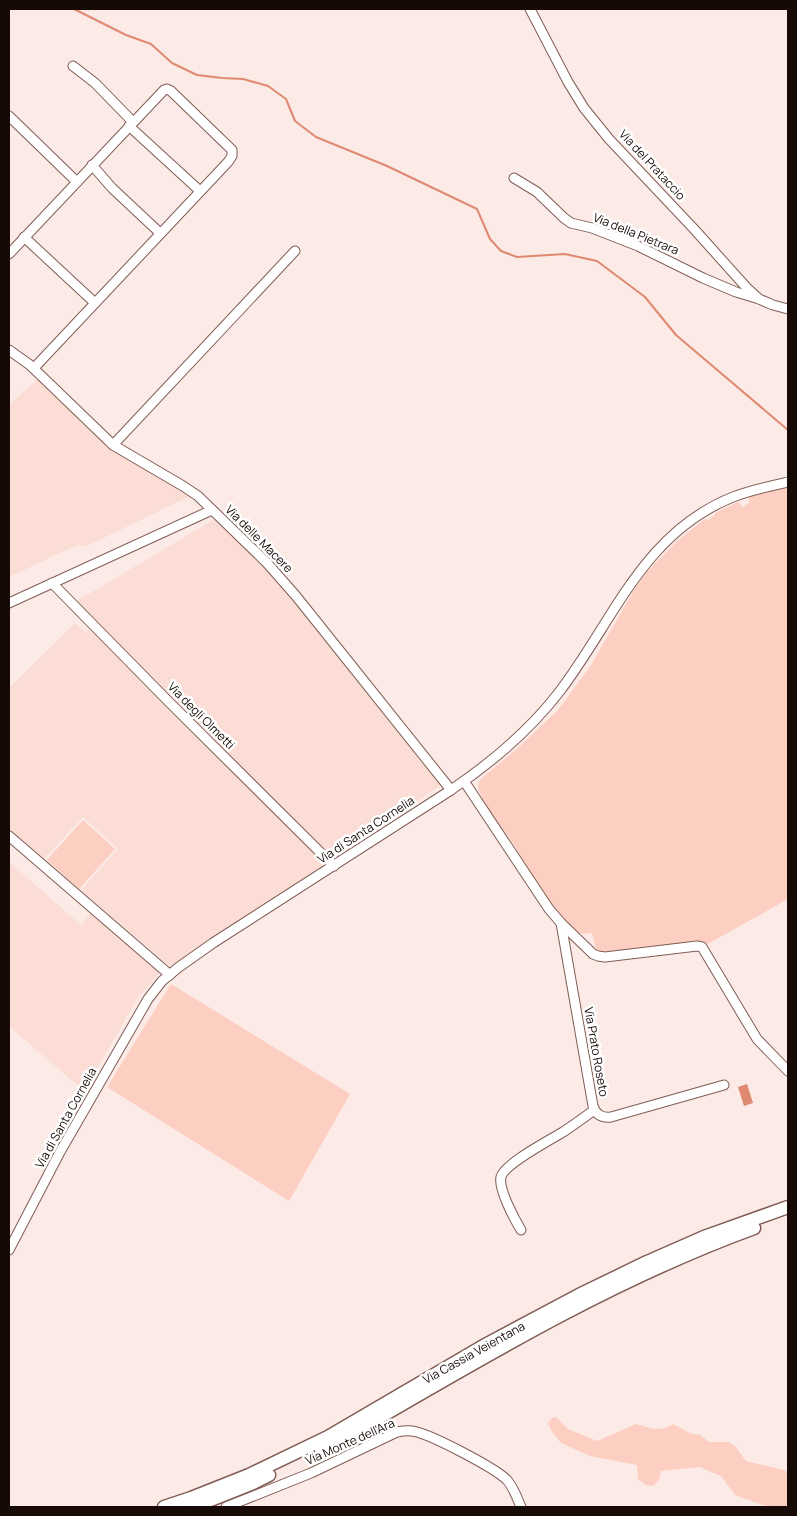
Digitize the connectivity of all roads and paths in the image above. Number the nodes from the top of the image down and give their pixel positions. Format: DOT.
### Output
graph roads {
  1 [pos="530,9"];
  2 [pos="73,66"];
  3 [pos="9,116"];
  4 [pos="131,124"];
  5 [pos="92,165"];
  6 [pos="514,178"];
  7 [pos="76,182"];
  8 [pos="200,191"];
  9 [pos="160,233"];
  10 [pos="24,237"];
  11 [pos="295,251"];
  12 [pos="9,254"];
  13 [pos="759,299"];
  14 [pos="95,303"];
  15 [pos="788,309"];
  16 [pos="9,350"];
  17 [pos="34,368"];
  18 [pos="113,446"];
  19 [pos="788,482"];
  20 [pos="212,510"];
  21 [pos="52,583"];
  22 [pos="9,603"];
  23 [pos="464,781"];
  24 [pos="451,790"];
  25 [pos="9,836"];
  26 [pos="334,866"];
  27 [pos="561,923"];
  28 [pos="170,974"];
  29 [pos="788,1072"];
  30 [pos="724,1085"];
  31 [pos="594,1110"];
  32 [pos="788,1208"];
  33 [pos="788,1216"];
  34 [pos="521,1230"];
  35 [pos="9,1250"];
  36 [pos="164,1507"];
  37 [pos="193,1507"];
  38 [pos="226,1507"];
  39 [pos="521,1507"];
  1 -- 13 [label="street, Via del Prataccio"];
  2 -- 4 [label="street"];
  3 -- 7 [label="street"];
  4 -- 5 [label="street"];
  4 -- 8 [label="street"];
  4 -- 8 [label="street"];
  5 -- 7 [label="street"];
  5 -- 9 [label="street"];
  6 -- 13 [label="street, Via della Pietrara"];
  7 -- 10 [label="street"];
  8 -- 9 [label="street"];
  9 -- 14 [label="street"];
  10 -- 12 [label="street"];
  10 -- 14 [label="street"];
  11 -- 18 [label="street"];
  13 -- 15 [label="street, Via del Prataccio"];
  14 -- 17 [label="street"];
  16 -- 17 [label="street, Via delle Macere"];
  17 -- 18 [label="street, Via delle Macere"];
  18 -- 20 [label="street, Via delle Macere"];
  19 -- 23 [label="street, Via di Santa Cornelia"];
  20 -- 21 [label="street"];
  20 -- 24 [label="street, Via delle Macere"];
  21 -- 22 [label="street"];
  21 -- 26 [label="street, Via degli Olmetti"];
  23 -- 24 [label="street, Via di Santa Cornelia"];
  23 -- 27 [label="street, Via Prato Roseto"];
  24 -- 26 [label="street, Via di Santa Cornelia"];
  25 -- 28 [label="street"];
  26 -- 28 [label="street, Via di Santa Cornelia"];
  27 -- 29 [label="street, Via Prato Roseto"];
  27 -- 31 [label="street, Via Prato Roseto"];
  28 -- 35 [label="street, Via di Santa Cornelia"];
  30 -- 31 [label="street, Via Prato Roseto"];
  31 -- 34 [label="street"];
  32 -- 36 [label="highway, Via Cassia Veientana"];
  33 -- 37 [label="highway, Via Cassia Veientana"];
  38 -- 39 [label="street, Via Monte dell'Ara"];
}
